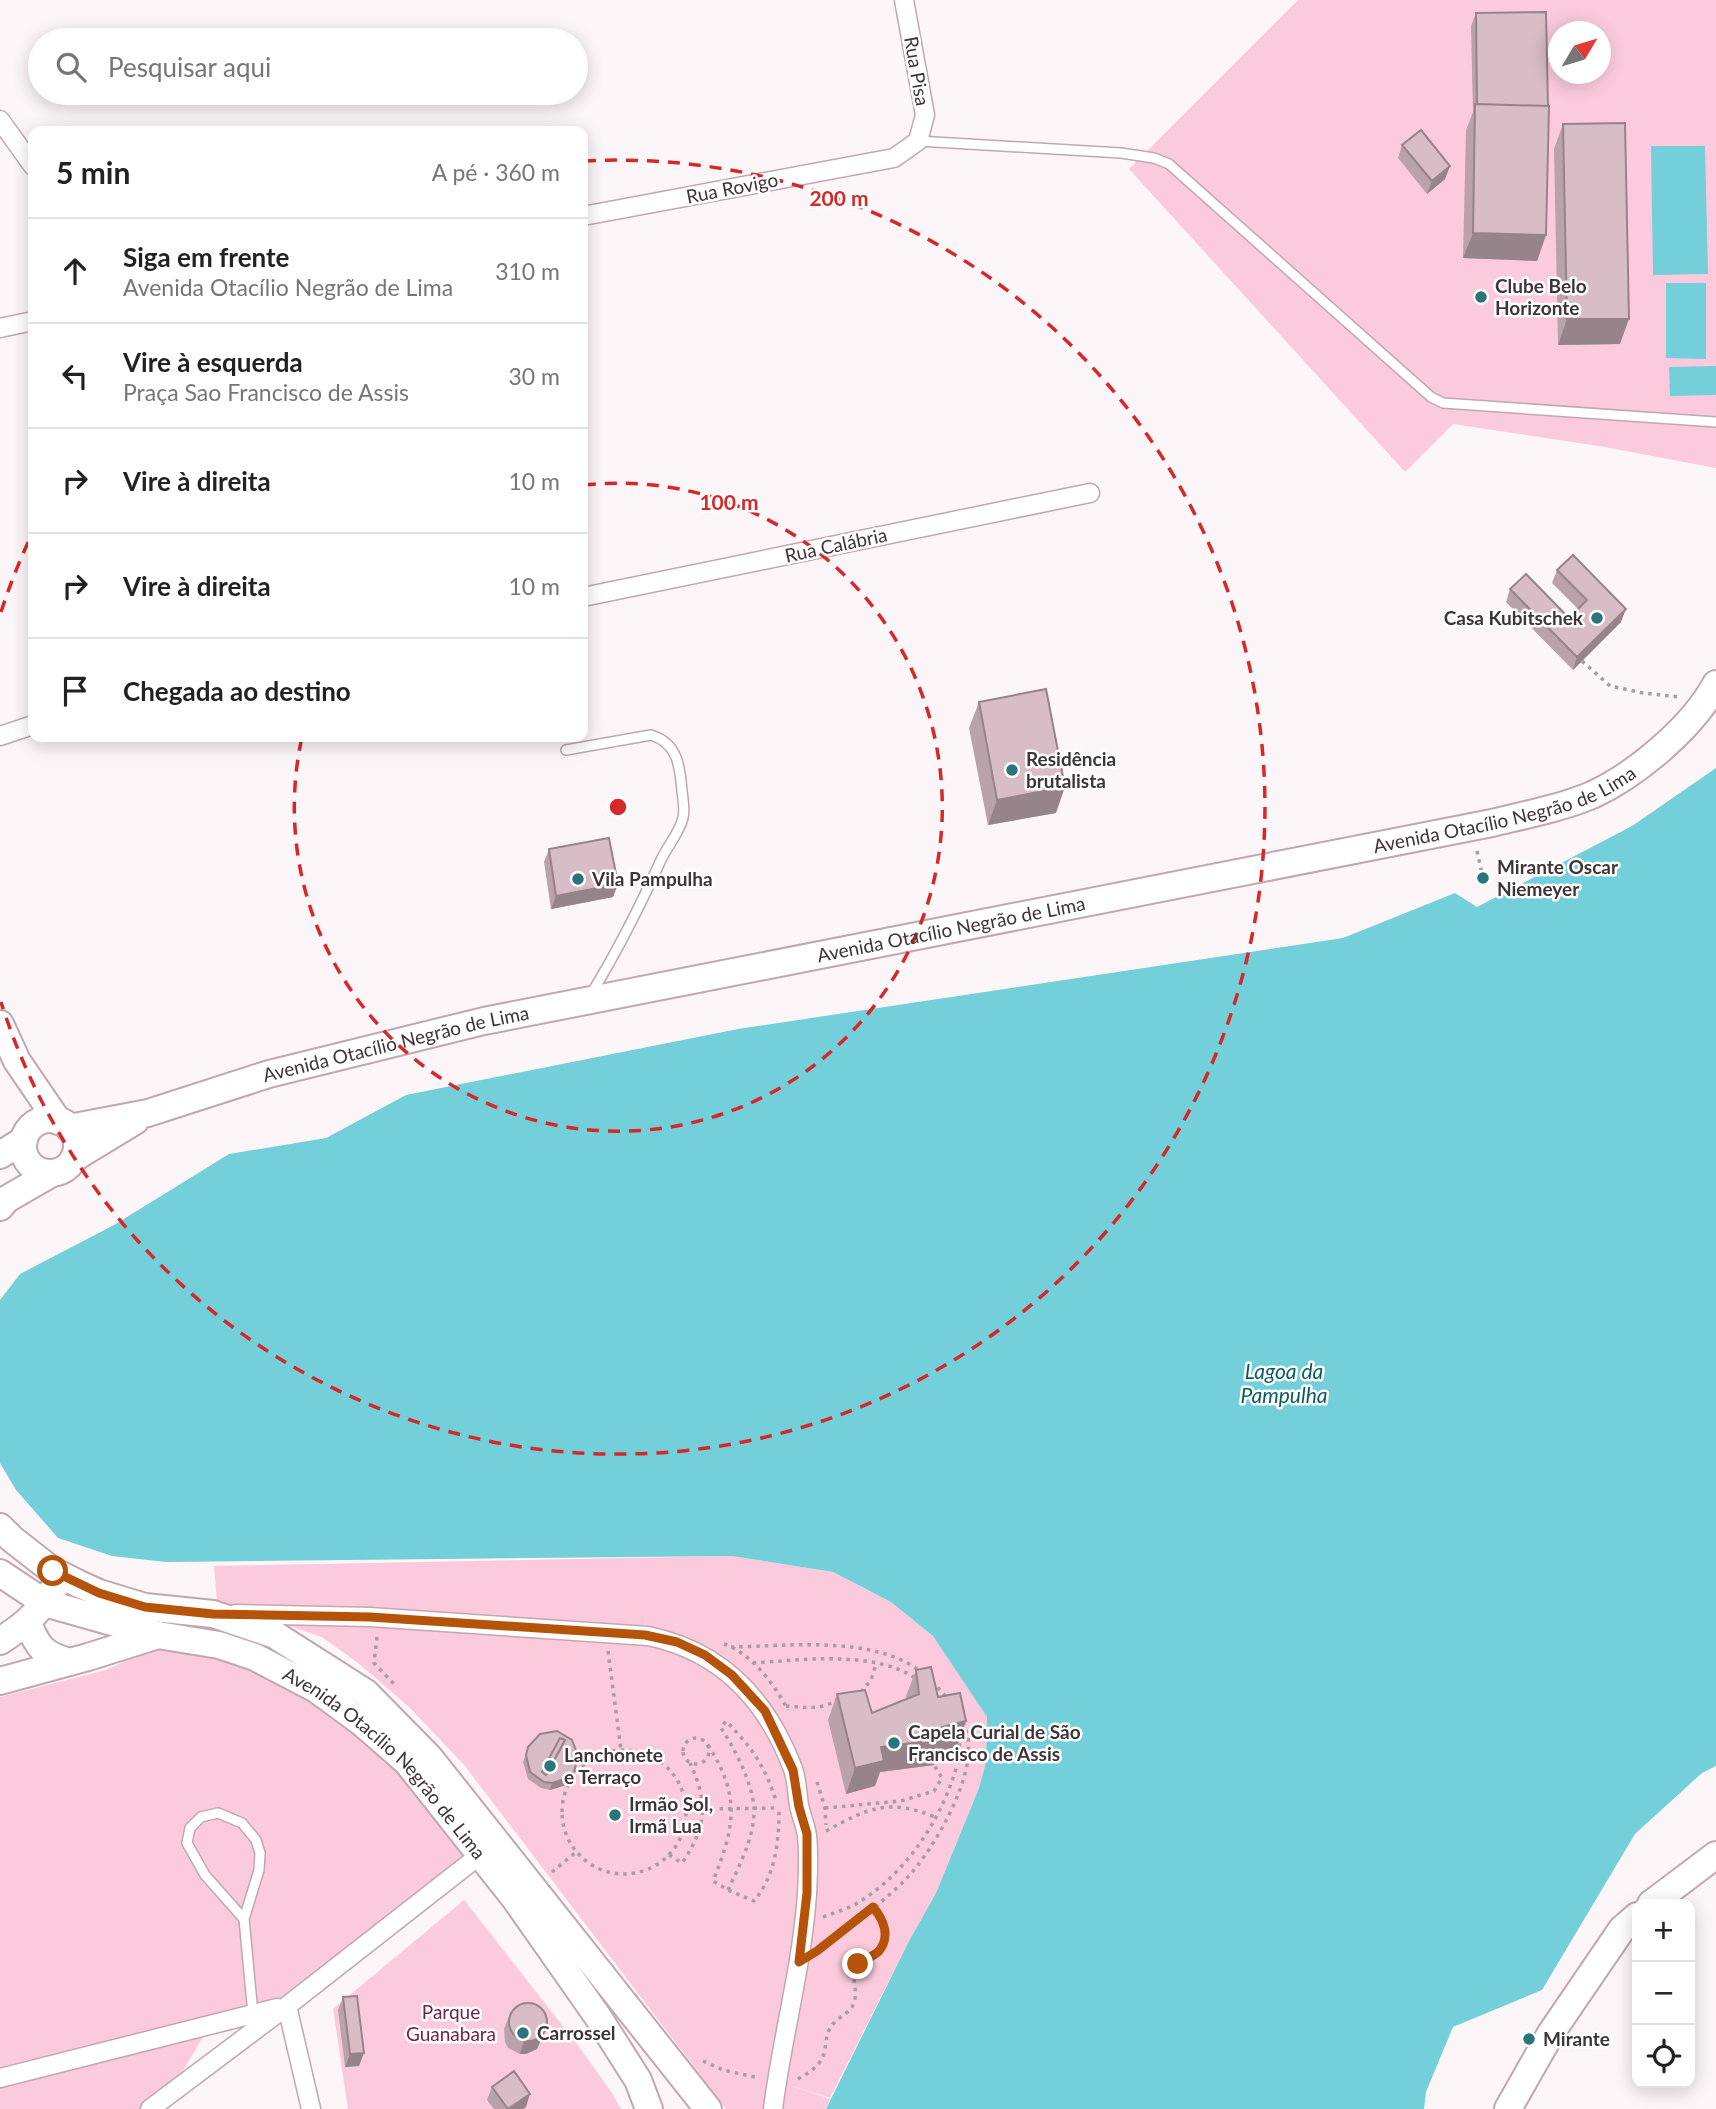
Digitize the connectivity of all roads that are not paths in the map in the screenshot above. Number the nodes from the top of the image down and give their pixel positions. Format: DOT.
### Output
graph roads {
  1 [pos="904,0"];
  2 [pos="0,120"];
  3 [pos="918,141"];
  4 [pos="28,159"];
  5 [pos="588,215"];
  6 [pos="28,322"];
  7 [pos="0,328"];
  8 [pos="1716,422"];
  9 [pos="1090,493"];
  10 [pos="588,596"];
  11 [pos="1716,684"];
  12 [pos="28,727"];
  13 [pos="0,736"];
  14 [pos="566,750"];
  15 [pos="586,1001"];
  16 [pos="0,1024"];
  17 [pos="17,1061"];
  18 [pos="148,1113"];
  19 [pos="64,1124"];
  20 [pos="25,1137"];
  21 [pos="0,1156"];
  22 [pos="74,1158"];
  23 [pos="52,1173"];
  24 [pos="0,1207"];
  25 [pos="0,1527"];
  26 [pos="0,1573"];
  27 [pos="79,1584"];
  28 [pos="37,1613"];
  29 [pos="213,1614"];
  30 [pos="158,1635"];
  31 [pos="0,1641"];
  32 [pos="69,1662"];
  33 [pos="0,1681"];
  34 [pos="480,1855"];
  35 [pos="1716,1855"];
  36 [pos="1658,1899"];
  37 [pos="244,1919"];
  38 [pos="1632,1921"];
  39 [pos="288,2006"];
  40 [pos="253,2014"];
  41 [pos="0,2078"];
  42 [pos="638,2080"];
  43 [pos="150,2109"];
  44 [pos="311,2109"];
  45 [pos="649,2109"];
  46 [pos="656,2109"];
  47 [pos="708,2109"];
  48 [pos="773,2109"];
  49 [pos="1508,2109"];
  1 -- 3 [label="street, Rua Pisa"];
  2 -- 4 [label="street"];
  3 -- 5 [label="street, Rua Rovigo"];
  3 -- 8 [label="lane"];
  6 -- 7 [label="street"];
  9 -- 10 [label="street, Rua Calábria"];
  11 -- 15 [label="street, Avenida Otacílio Negrão de Lima"];
  12 -- 13 [label="street"];
  14 -- 15 [label="lane"];
  15 -- 18 [label="street, Avenida Otacílio Negrão de Lima"];
  16 -- 17 [label="street"];
  17 -- 19 [label="street"];
  17 -- 20 [label="street"];
  18 -- 19 [label="street, Avenida Otacílio Negrão de Lima"];
  18 -- 22 [label="street, Avenida Otacílio Negrão de Lima"];
  19 -- 20 [label="street"];
  19 -- 22 [label="street"];
  20 -- 21 [label="street"];
  20 -- 23 [label="street"];
  22 -- 23 [label="street"];
  23 -- 24 [label="street"];
  25 -- 27 [label="street, Avenida Otacílio Negrão de Lima"];
  26 -- 28 [label="street, Avenida Otacílio Negrão de Lima"];
  27 -- 28 [label="street"];
  27 -- 29 [label="street, Avenida Otacílio Negrão de Lima"];
  28 -- 30 [label="street, Avenida Otacílio Negrão de Lima"];
  28 -- 31 [label="street"];
  28 -- 32 [label="street"];
  29 -- 47 [label="street, Avenida Otacílio Negrão de Lima"];
  29 -- 48 [label="street, Avenida Otacílio Negrão de Lima"];
  30 -- 32 [label="street"];
  30 -- 34 [label="street, Avenida Otacílio Negrão de Lima"];
  32 -- 33 [label="street"];
  34 -- 39 [label="street"];
  34 -- 42 [label="street, Avenida Otacílio Negrão de Lima"];
  35 -- 36 [label="street"];
  37 -- 37 [label="lane"];
  37 -- 40 [label="lane"];
  38 -- 49 [label="street"];
  39 -- 40 [label="street"];
  39 -- 43 [label="street"];
  39 -- 44 [label="street"];
  40 -- 41 [label="street"];
  42 -- 45 [label="street, Avenida Otacílio Negrão de Lima"];
  42 -- 46 [label="street"];
}
